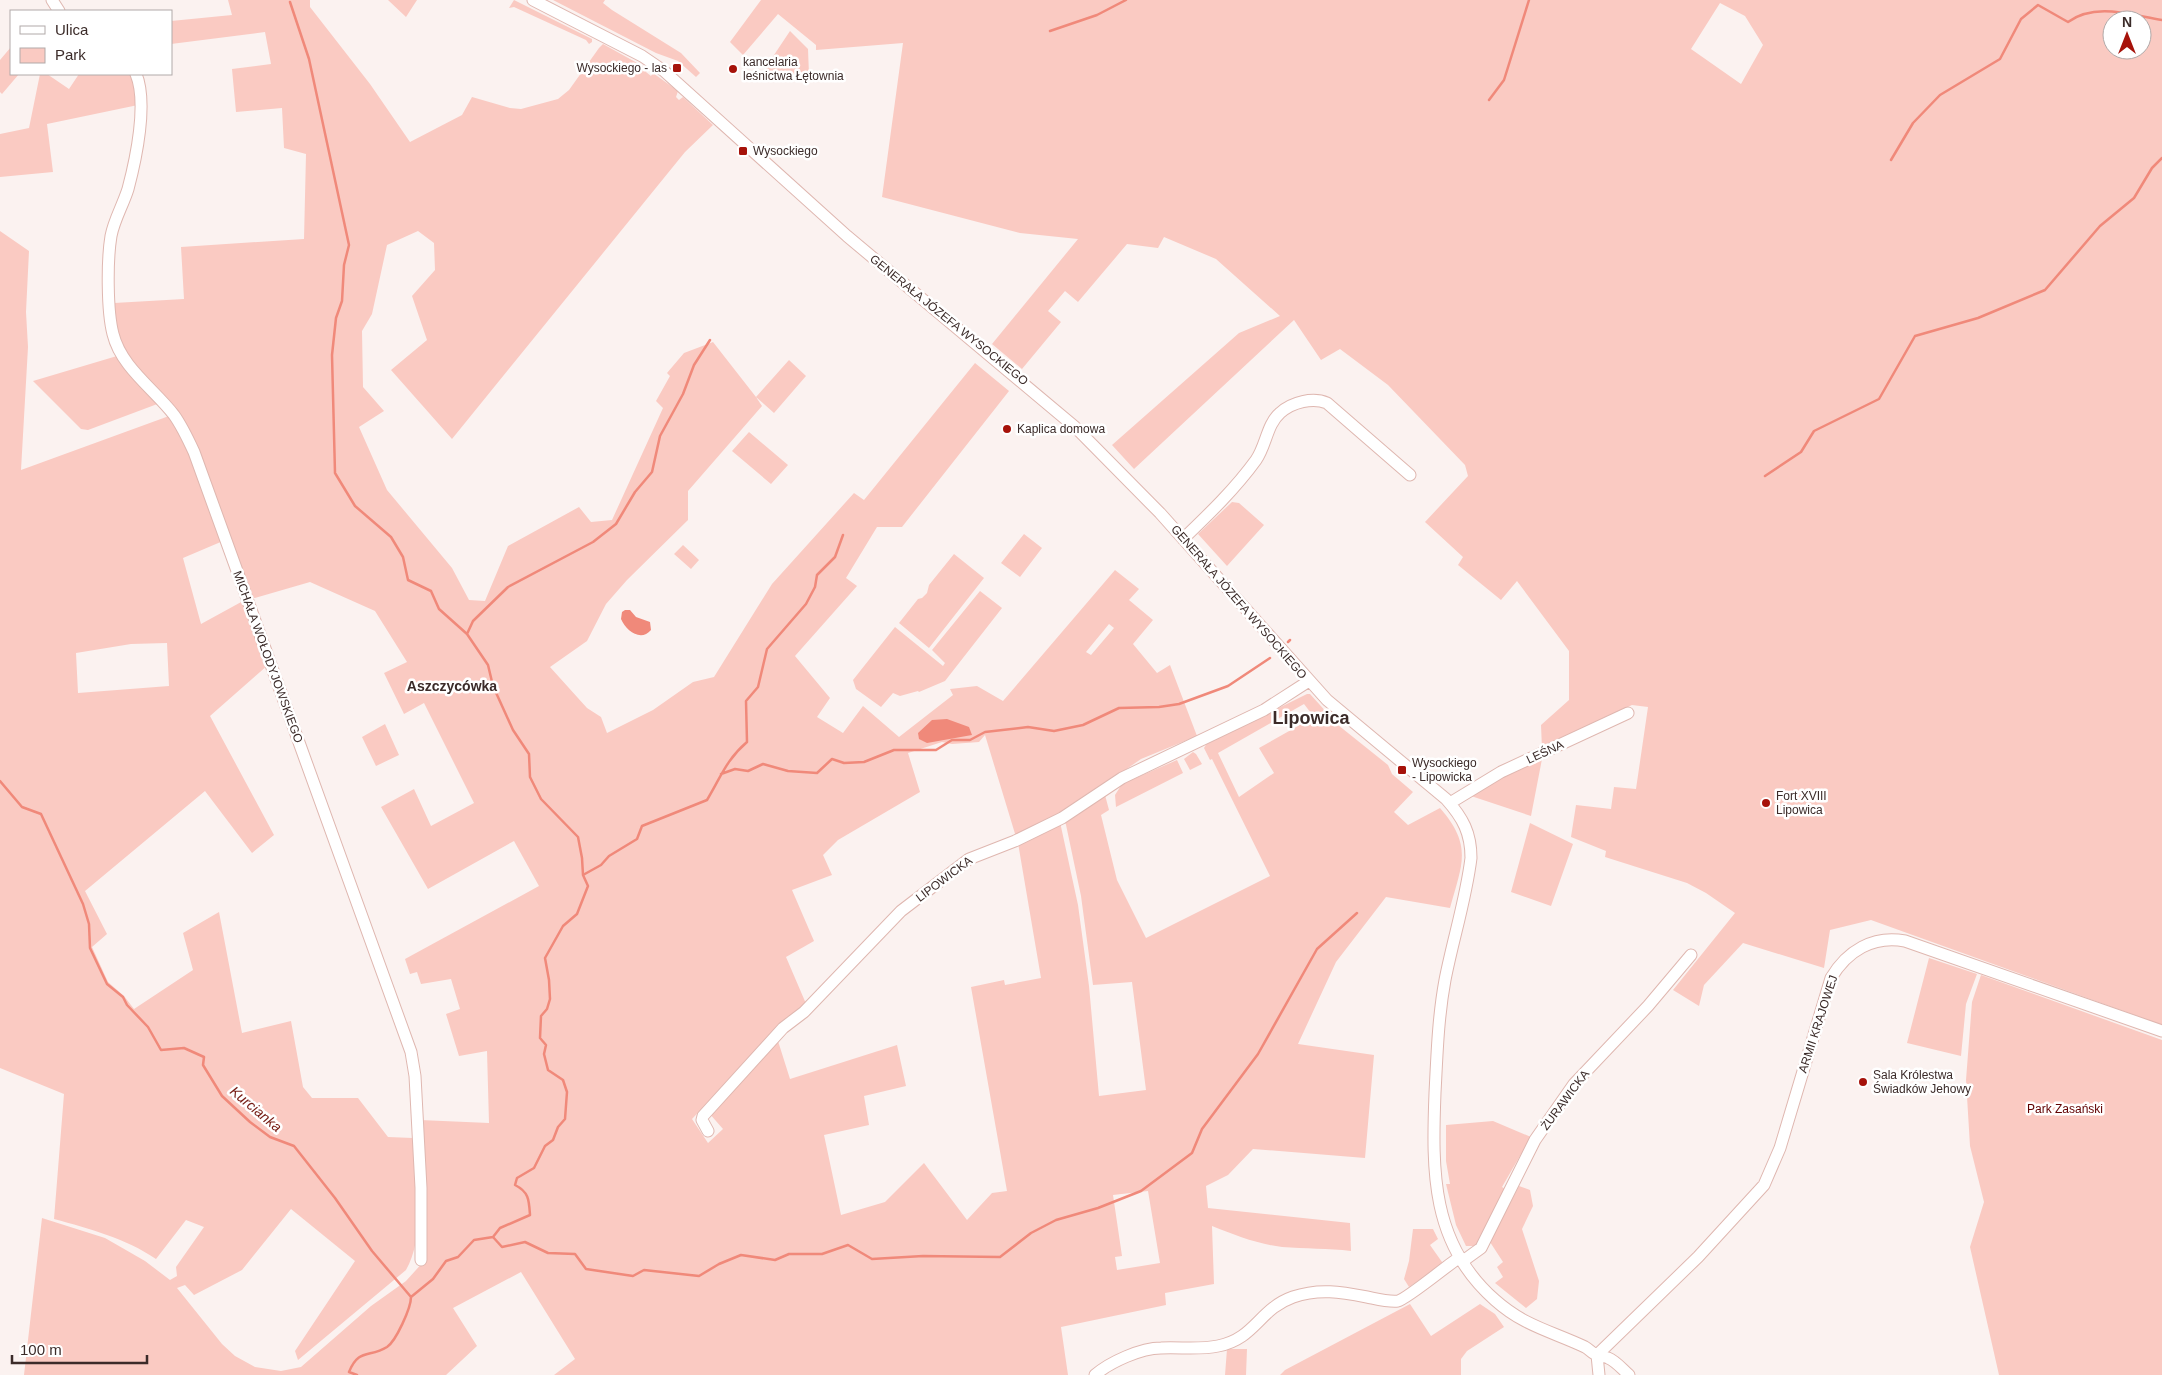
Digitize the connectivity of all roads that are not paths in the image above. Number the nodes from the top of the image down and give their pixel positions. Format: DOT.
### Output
graph roads {
  1 [pos="533,0"];
  2 [pos="136,75"];
  3 [pos="1410,474"];
  4 [pos="1184,539"];
  5 [pos="1309,681"];
  6 [pos="1628,713"];
  7 [pos="1450,803"];
  8 [pos="1691,955"];
  9 [pos="2162,1031"];
  10 [pos="708,1131"];
  11 [pos="1461,1259"];
  12 [pos="421,1260"];
  13 [pos="1597,1355"];
  14 [pos="1095,1375"];
  15 [pos="1599,1375"];
  16 [pos="1628,1375"];
  1 -- 4 [label="street, GENERAŁA JÓZEFA WYSOCKIEGO"];
  2 -- 12 [label="street, MICHAŁA WOŁODYJOWSKIEGO"];
  3 -- 4 [label="street"];
  4 -- 5 [label="street, GENERAŁA JÓZEFA WYSOCKIEGO"];
  5 -- 7 [label="street, GENERAŁA JÓZEFA WYSOCKIEGO"];
  5 -- 10 [label="street, LIPOWICKA"];
  6 -- 7 [label="street, LEŚNA"];
  7 -- 11 [label="street, GENERAŁA JÓZEFA WYSOCKIEGO"];
  8 -- 11 [label="street, ŻURAWICKA"];
  9 -- 13 [label="street, ARMII KRAJOWEJ"];
  11 -- 13 [label="street, GENERAŁA JÓZEFA WYSOCKIEGO"];
  11 -- 14 [label="street, ŻURAWICKA"];
  13 -- 15 [label="street"];
  13 -- 16 [label="street, GENERAŁA JÓZEFA WYSOCKIEGO"];
}
